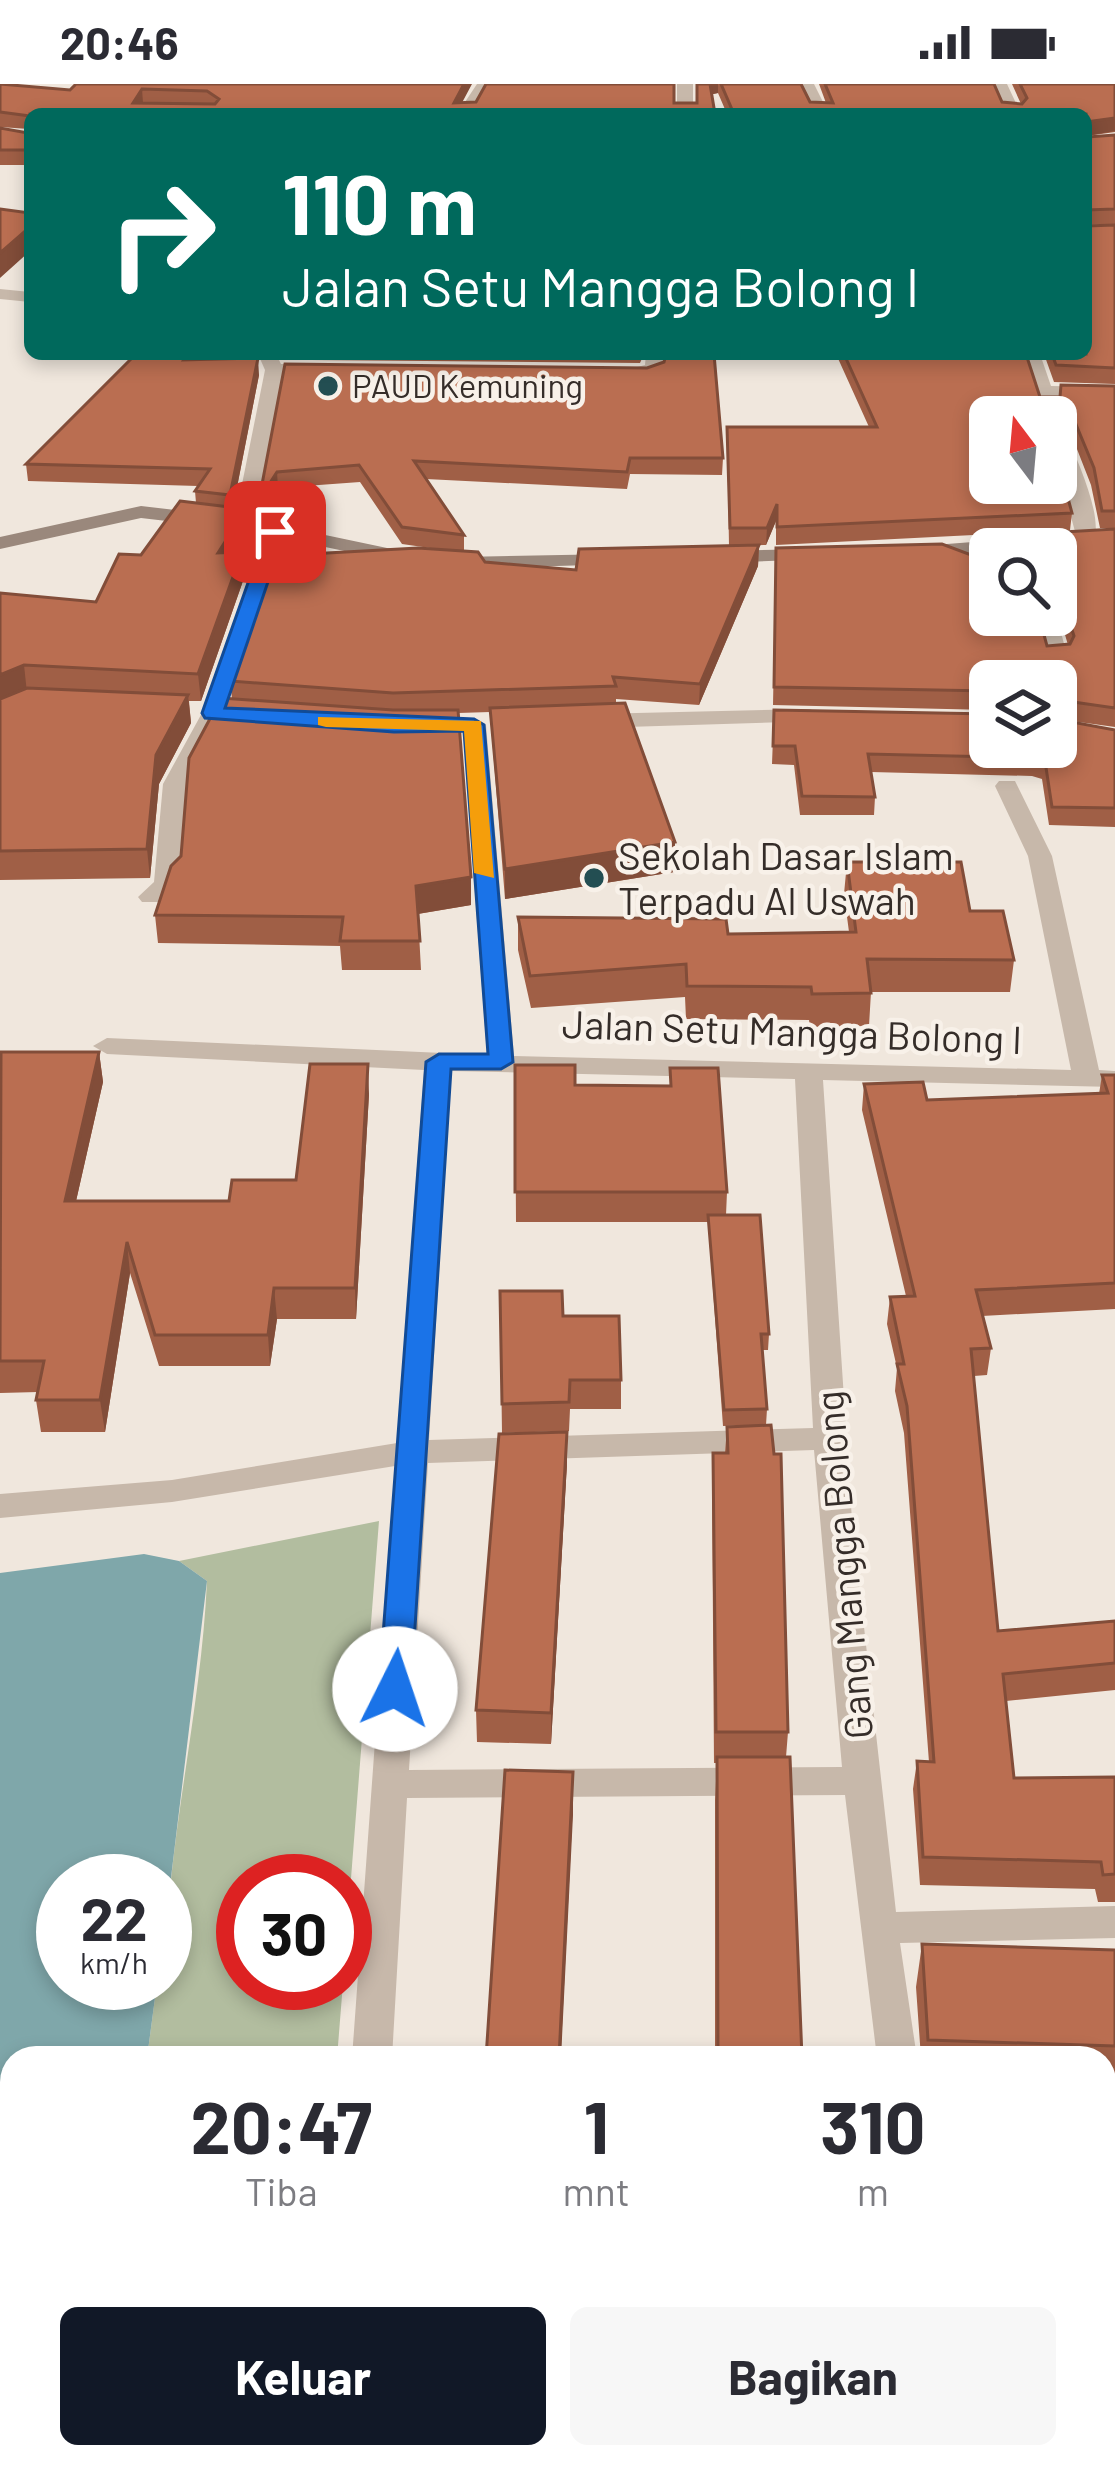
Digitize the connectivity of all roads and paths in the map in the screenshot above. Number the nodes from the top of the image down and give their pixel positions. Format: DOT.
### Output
graph roads {
  1 [pos="654,360"];
  2 [pos="1033,360"];
  3 [pos="270,362"];
  4 [pos="346,370"];
  5 [pos="586,374"];
  6 [pos="1041,391"];
  7 [pos="1115,393"];
  8 [pos="1043,396"];
  9 [pos="1077,496"];
  10 [pos="244,524"];
  11 [pos="275,532"];
  12 [pos="1115,537"];
  13 [pos="1087,539"];
  14 [pos="0,543"];
  15 [pos="943,551"];
  16 [pos="896,553"];
  17 [pos="827,554"];
  18 [pos="688,558"];
  19 [pos="641,560"];
  20 [pos="969,561"];
  21 [pos="1052,636"];
  22 [pos="1056,655"];
  23 [pos="201,712"];
  24 [pos="845,717"];
  25 [pos="281,718"];
  26 [pos="566,722"];
  27 [pos="394,726"];
  28 [pos="1007,787"];
  29 [pos="151,897"];
  30 [pos="106,1046"];
  31 [pos="439,1062"];
  32 [pos="501,1062"];
  33 [pos="808,1071"];
  34 [pos="1101,1079"];
  35 [pos="830,1438"];
  36 [pos="410,1452"];
  37 [pos="0,1506"];
  38 [pos="863,1781"];
  39 [pos="389,1784"];
  40 [pos="1115,1922"];
  41 [pos="878,1928"];
  42 [pos="373,2046"];
  43 [pos="895,2046"];
  1 -- 5 [label="street"];
  2 -- 6 [label="street"];
  3 -- 4 [label="street"];
  3 -- 10 [label="street"];
  6 -- 7 [label="street"];
  6 -- 8 [label="street"];
  9 -- 13 [label="street"];
  10 -- 11 [label="street"];
  10 -- 14 [label="street"];
  11 -- 19 [label="street"];
  11 -- 23 [label="street"];
  12 -- 13 [label="street"];
  13 -- 15 [label="street"];
  15 -- 16 [label="street"];
  15 -- 20 [label="street"];
  17 -- 18 [label="street"];
  21 -- 22 [label="street"];
  23 -- 25 [label="street"];
  23 -- 29 [label="street"];
  24 -- 26 [label="street"];
  27 -- 32 [label="street"];
  28 -- 34 [label="street"];
  30 -- 31 [label="street, Jalan Setu Mangga Bolong I"];
  31 -- 32 [label="street, Jalan Setu Mangga Bolong I"];
  31 -- 36 [label="street"];
  32 -- 33 [label="street, Jalan Setu Mangga Bolong I"];
  33 -- 34 [label="street, Jalan Setu Mangga Bolong I"];
  33 -- 35 [label="street, Gang Mangga Bolong"];
  35 -- 36 [label="street"];
  35 -- 38 [label="street, Gang Mangga Bolong"];
  36 -- 37 [label="street"];
  36 -- 39 [label="street"];
  38 -- 39 [label="street"];
  38 -- 41 [label="street, Gang Mangga Bolong"];
  39 -- 42 [label="street"];
  40 -- 41 [label="street"];
  41 -- 43 [label="street, Gang Mangga Bolong"];
}
